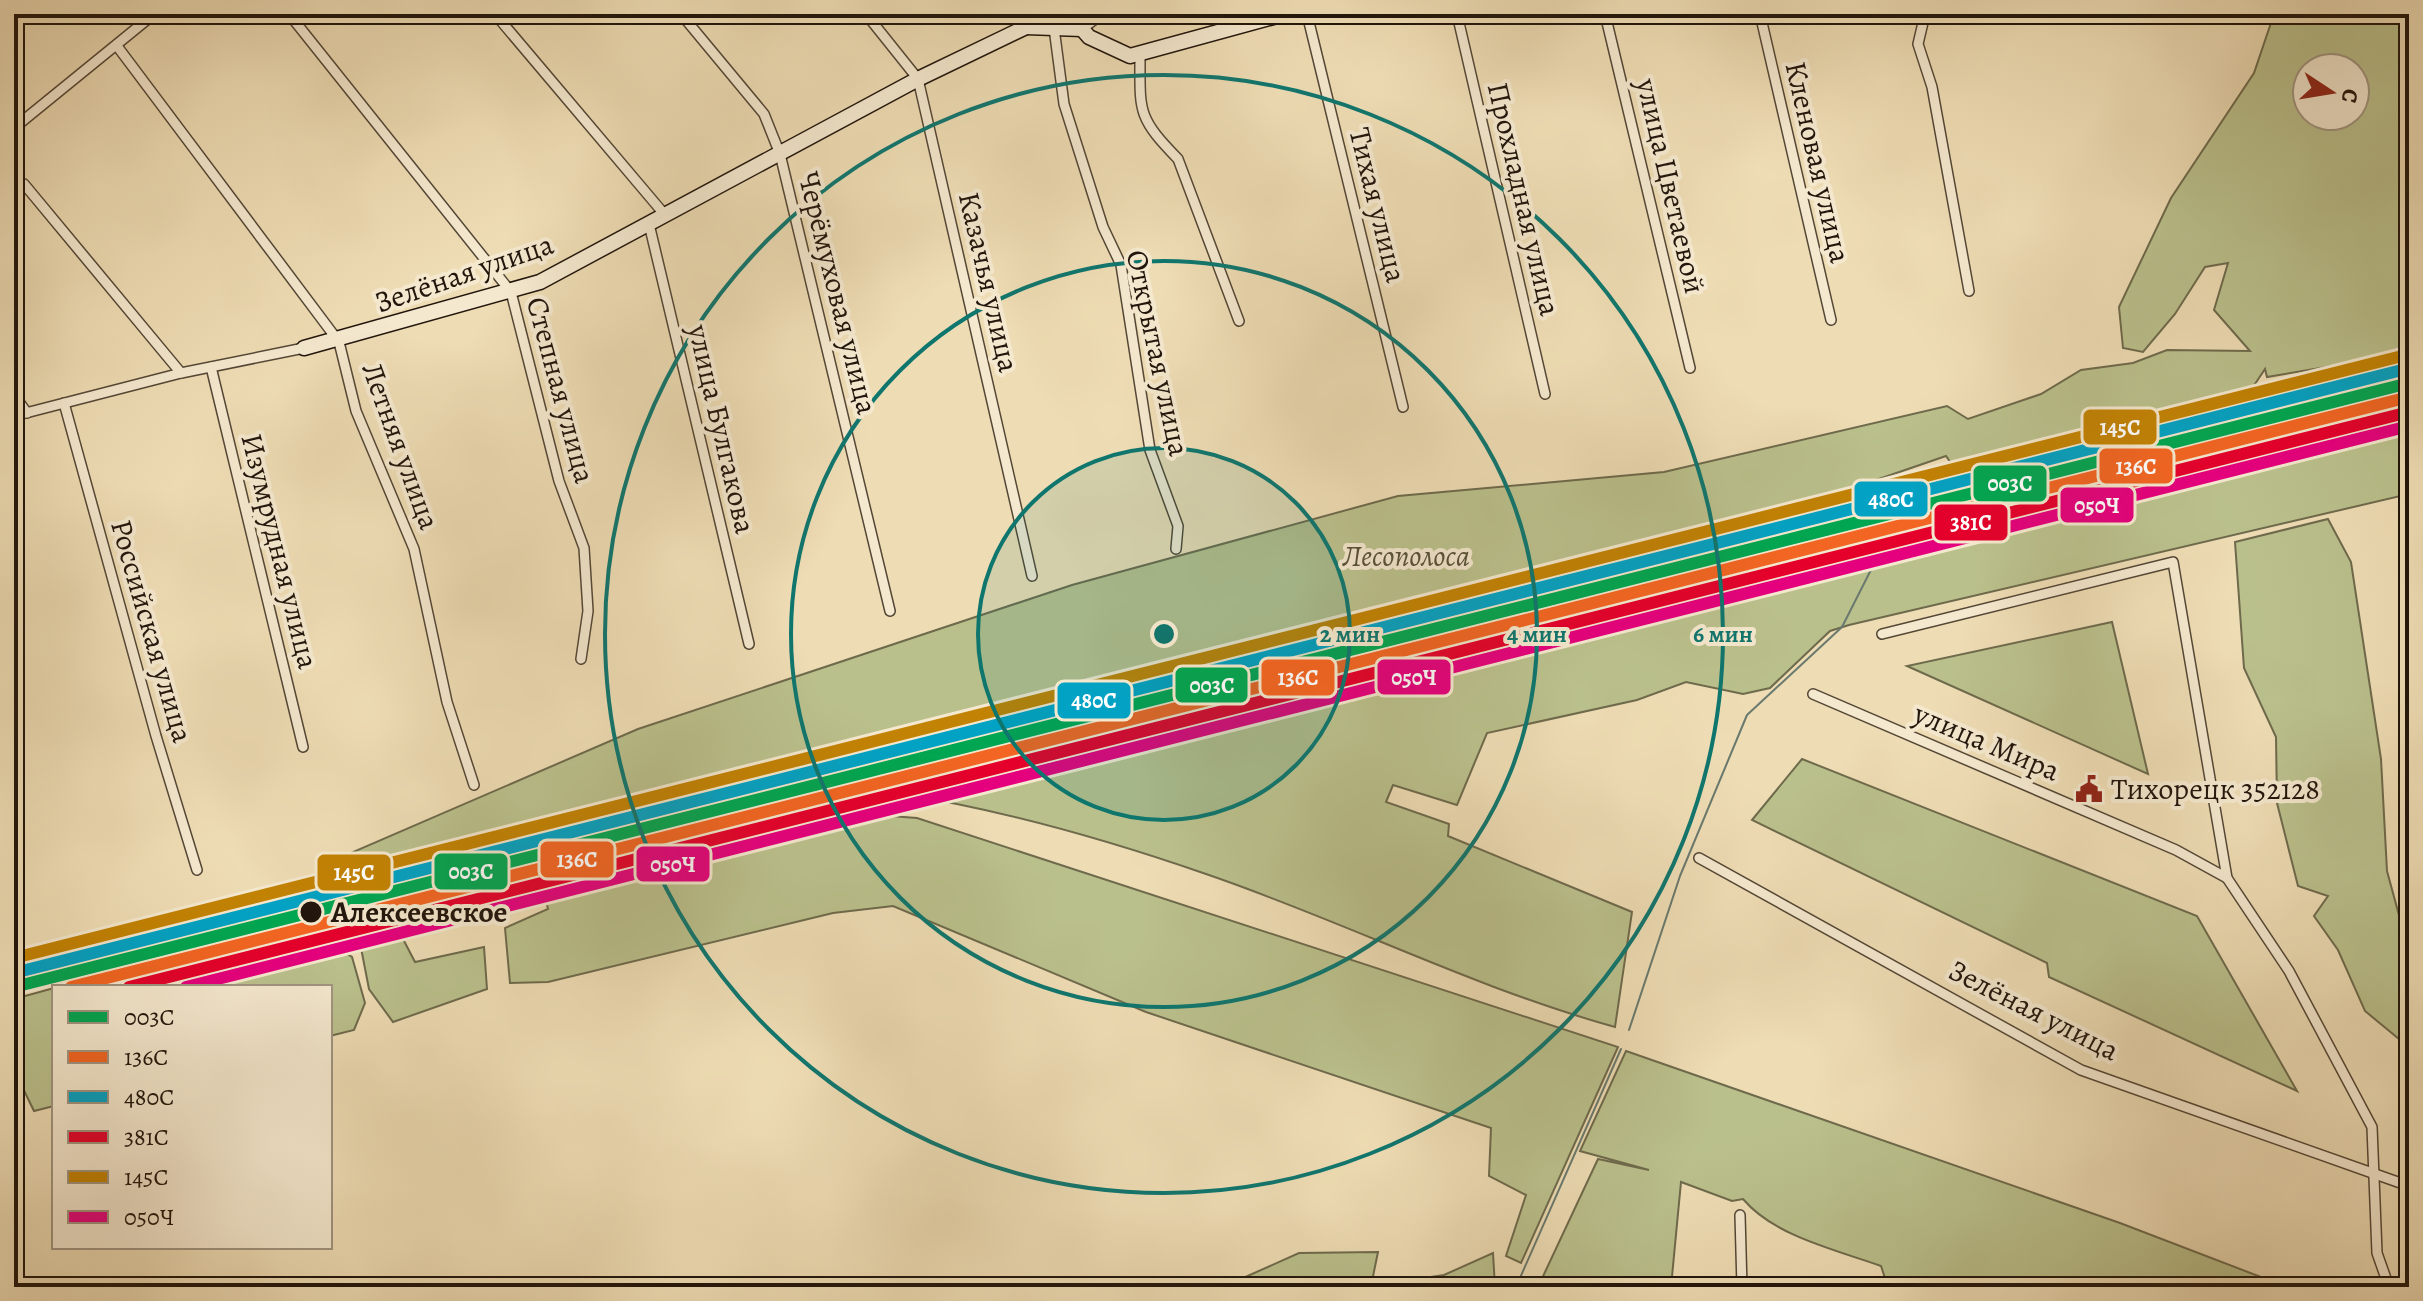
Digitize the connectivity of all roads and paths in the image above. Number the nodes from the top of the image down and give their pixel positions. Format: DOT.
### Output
graph roads {
  1 [pos="154,14"];
  2 [pos="289,14"];
  3 [pos="495,14"];
  4 [pos="681,14"];
  5 [pos="866,14"];
  6 [pos="1069,14"];
  7 [pos="1102,14"];
  8 [pos="1284,14"];
  9 [pos="1307,14"];
  10 [pos="1457,14"];
  11 [pos="1605,14"];
  12 [pos="1760,14"];
  13 [pos="1925,14"];
  14 [pos="1029,21"];
  15 [pos="1054,28"];
  16 [pos="1082,29"];
  17 [pos="117,46"];
  18 [pos="1135,56"];
  19 [pos="918,79"];
  20 [pos="14,128"];
  21 [pos="780,154"];
  22 [pos="24,184"];
  23 [pos="665,215"];
  24 [pos="649,224"];
  25 [pos="1969,291"];
  26 [pos="511,292"];
  27 [pos="1831,320"];
  28 [pos="1239,321"];
  29 [pos="339,342"];
  30 [pos="304,348"];
  31 [pos="211,367"];
  32 [pos="1690,368"];
  33 [pos="181,373"];
  34 [pos="1545,394"];
  35 [pos="14,395"];
  36 [pos="64,403"];
  37 [pos="1403,407"];
  38 [pos="27,413"];
  39 [pos="14,416"];
  40 [pos="1176,549"];
  41 [pos="1032,576"];
  42 [pos="890,611"];
  43 [pos="1882,634"];
  44 [pos="749,644"];
  45 [pos="581,659"];
  46 [pos="1813,694"];
  47 [pos="303,747"];
  48 [pos="474,785"];
  49 [pos="1699,858"];
  50 [pos="197,870"];
  51 [pos="2227,878"];
  52 [pos="2374,1172"];
  53 [pos="2409,1186"];
  54 [pos="1740,1215"];
  55 [pos="2388,1286"];
  56 [pos="1742,1287"];
  1 -- 17 [label="street"];
  2 -- 26 [label="street, Степная улица"];
  3 -- 23 [label="street"];
  4 -- 21 [label="street, Черёмуховая улица"];
  5 -- 19 [label="street, Казачья улица"];
  6 -- 16 [label="street"];
  7 -- 16 [label="street"];
  8 -- 18 [label="street"];
  9 -- 37 [label="street, Тихая улица"];
  10 -- 34 [label="street, Прохладная улица"];
  11 -- 32 [label="street, улица Цветаевой"];
  12 -- 27 [label="street, Кленовая улица"];
  13 -- 25 [label="street"];
  14 -- 15 [label="street, Зелёная улица"];
  14 -- 19 [label="street, Зелёная улица"];
  15 -- 16 [label="street, Зелёная улица"];
  15 -- 40 [label="street, Открытая улица"];
  16 -- 18 [label="street"];
  17 -- 20 [label="street"];
  17 -- 29 [label="street, Летняя улица"];
  18 -- 28 [label="street"];
  19 -- 21 [label="street, Зелёная улица"];
  19 -- 41 [label="street, Казачья улица"];
  21 -- 23 [label="street, Зелёная улица"];
  21 -- 42 [label="street, Черёмуховая улица"];
  22 -- 33 [label="street"];
  23 -- 24 [label="street, Зелёная улица"];
  24 -- 26 [label="street, Зелёная улица"];
  24 -- 44 [label="street, улица Булгакова"];
  26 -- 29 [label="street, Зелёная улица"];
  26 -- 45 [label="street, Степная улица"];
  29 -- 30 [label="street, Зелёная улица"];
  29 -- 48 [label="street, Летняя улица"];
  30 -- 31 [label="street, Зелёная улица"];
  31 -- 33 [label="street, Зелёная улица"];
  31 -- 47 [label="street, Изумрудная улица"];
  33 -- 36 [label="street, Зелёная улица"];
  35 -- 38 [label="street"];
  36 -- 38 [label="street, Зелёная улица"];
  36 -- 50 [label="street, Российская улица"];
  38 -- 39 [label="street, Зелёная улица"];
  43 -- 51 [label="street"];
  46 -- 51 [label="street, улица Мира"];
  49 -- 52 [label="street, Зелёная улица"];
  51 -- 52 [label="street"];
  52 -- 53 [label="street, Зелёная улица"];
  52 -- 55 [label="street"];
  54 -- 56 [label="street"];
}
